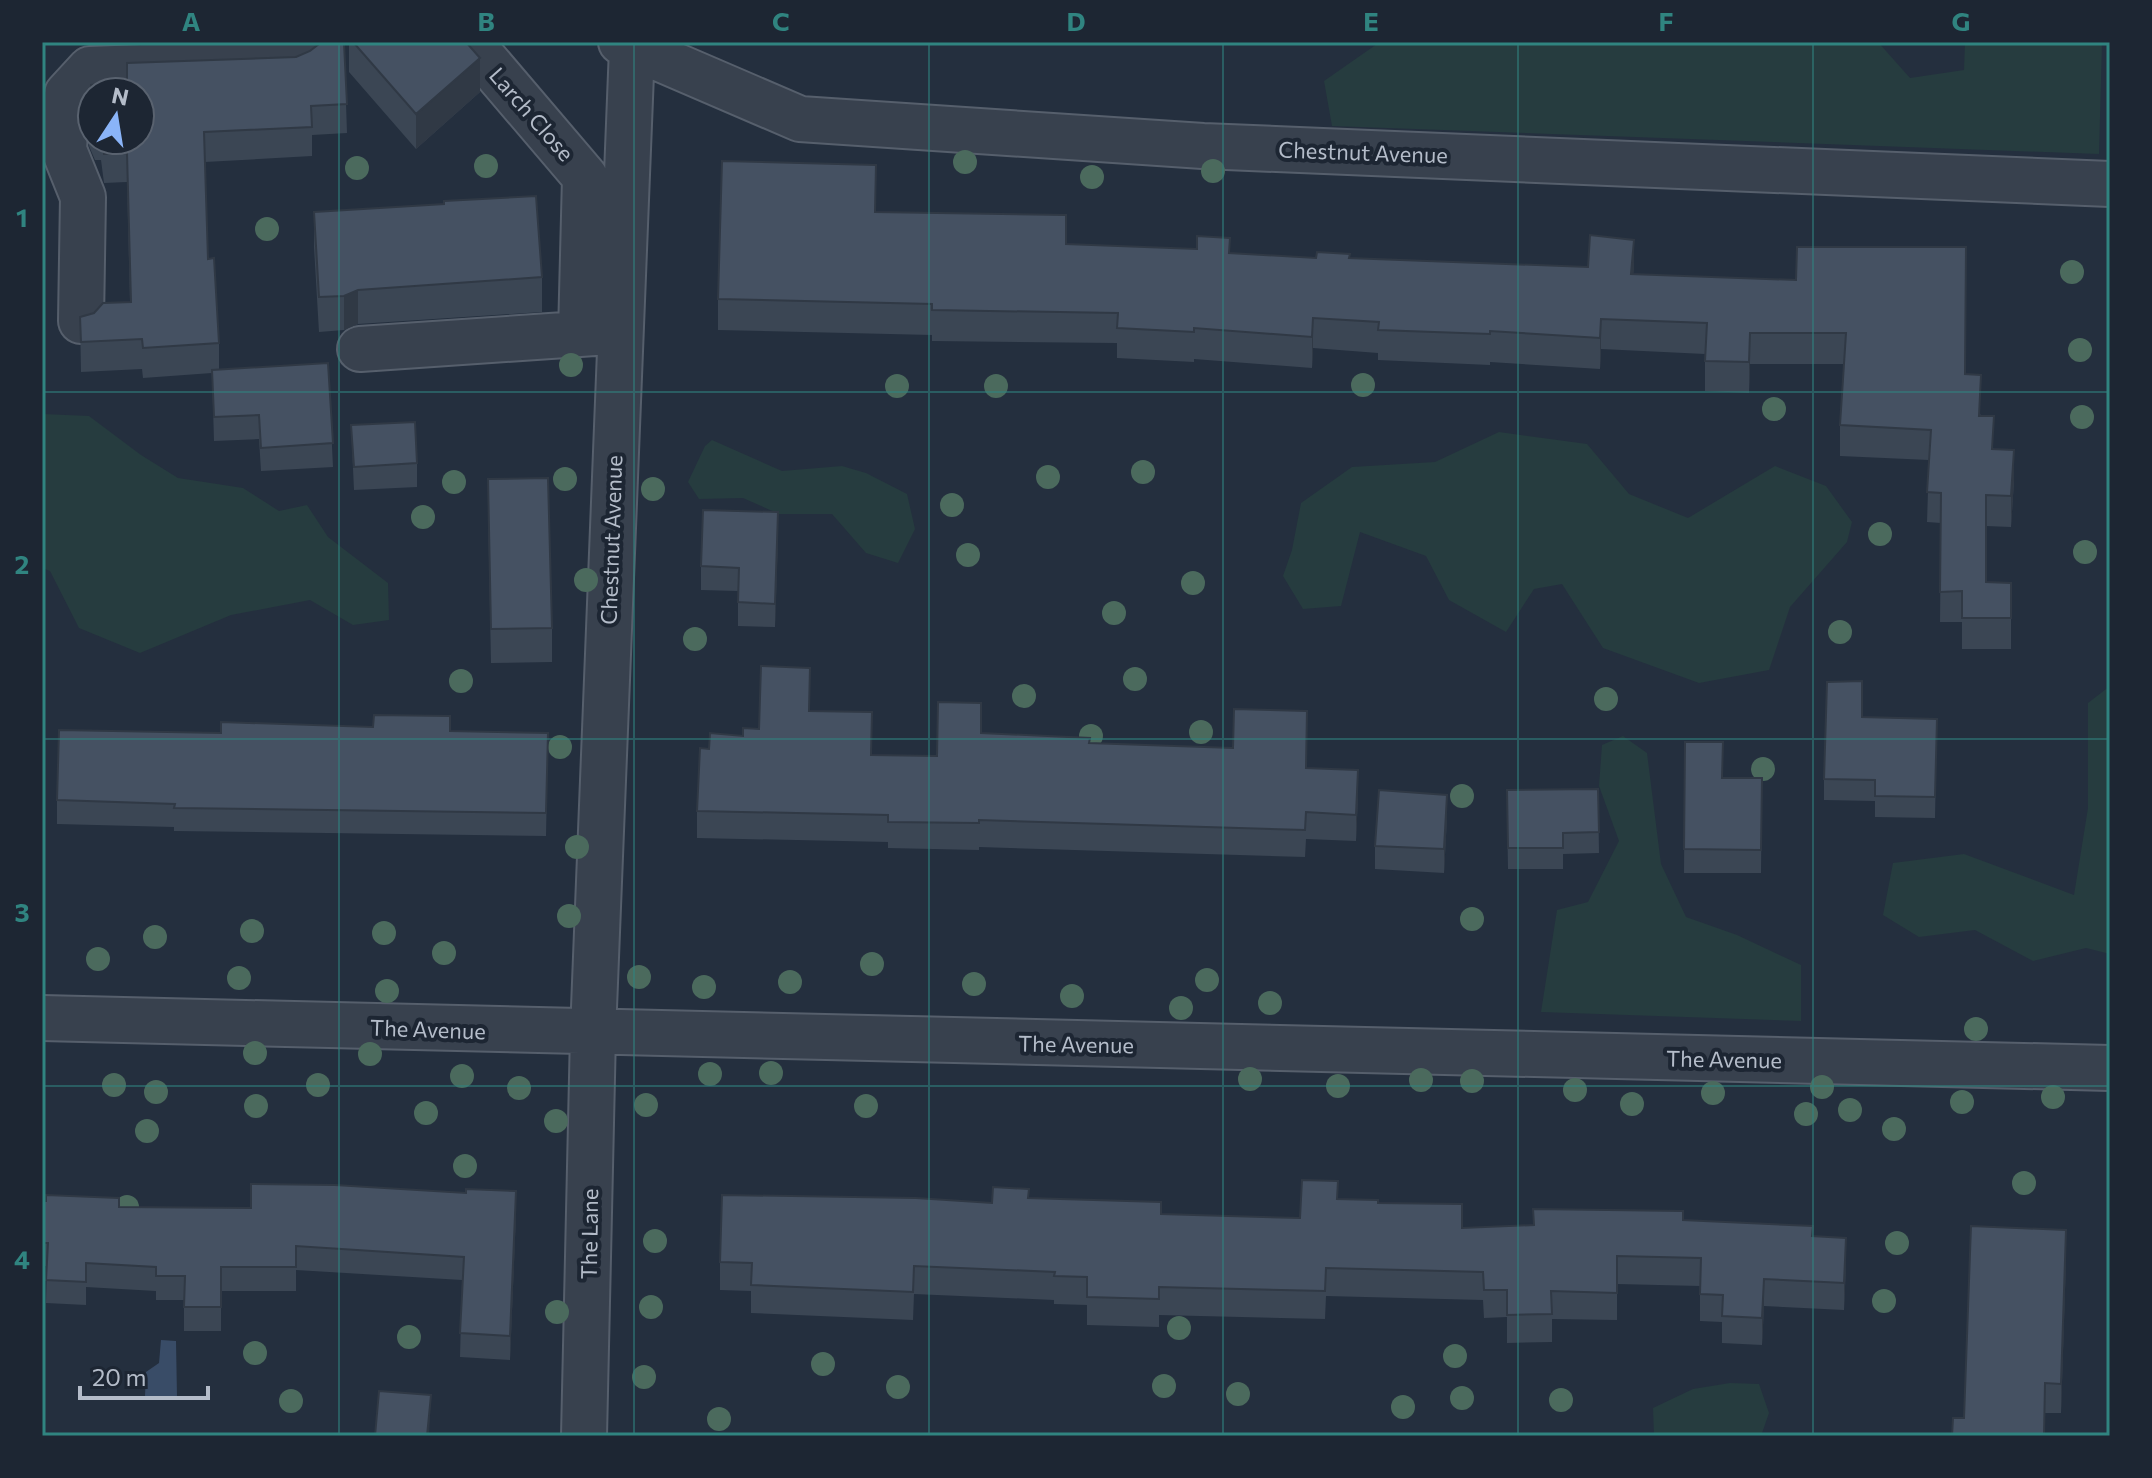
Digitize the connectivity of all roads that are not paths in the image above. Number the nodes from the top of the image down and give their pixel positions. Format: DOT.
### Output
graph roads {
  1 [pos="318,42"];
  2 [pos="470,42"];
  3 [pos="626,45"];
  4 [pos="2110,184"];
  5 [pos="81,321"];
  6 [pos="600,333"];
  7 [pos="360,349"];
  8 [pos="42,1018"];
  9 [pos="593,1033"];
  10 [pos="2110,1068"];
  11 [pos="584,1436"];
  1 -- 5 [label="street"];
  2 -- 6 [label="street, Larch Close"];
  3 -- 4 [label="street, Chestnut Avenue"];
  3 -- 6 [label="street, Chestnut Avenue"];
  6 -- 7 [label="street"];
  6 -- 9 [label="street, Chestnut Avenue"];
  8 -- 9 [label="street, The Avenue"];
  9 -- 10 [label="street, The Avenue"];
  9 -- 11 [label="street, The Lane"];
}
